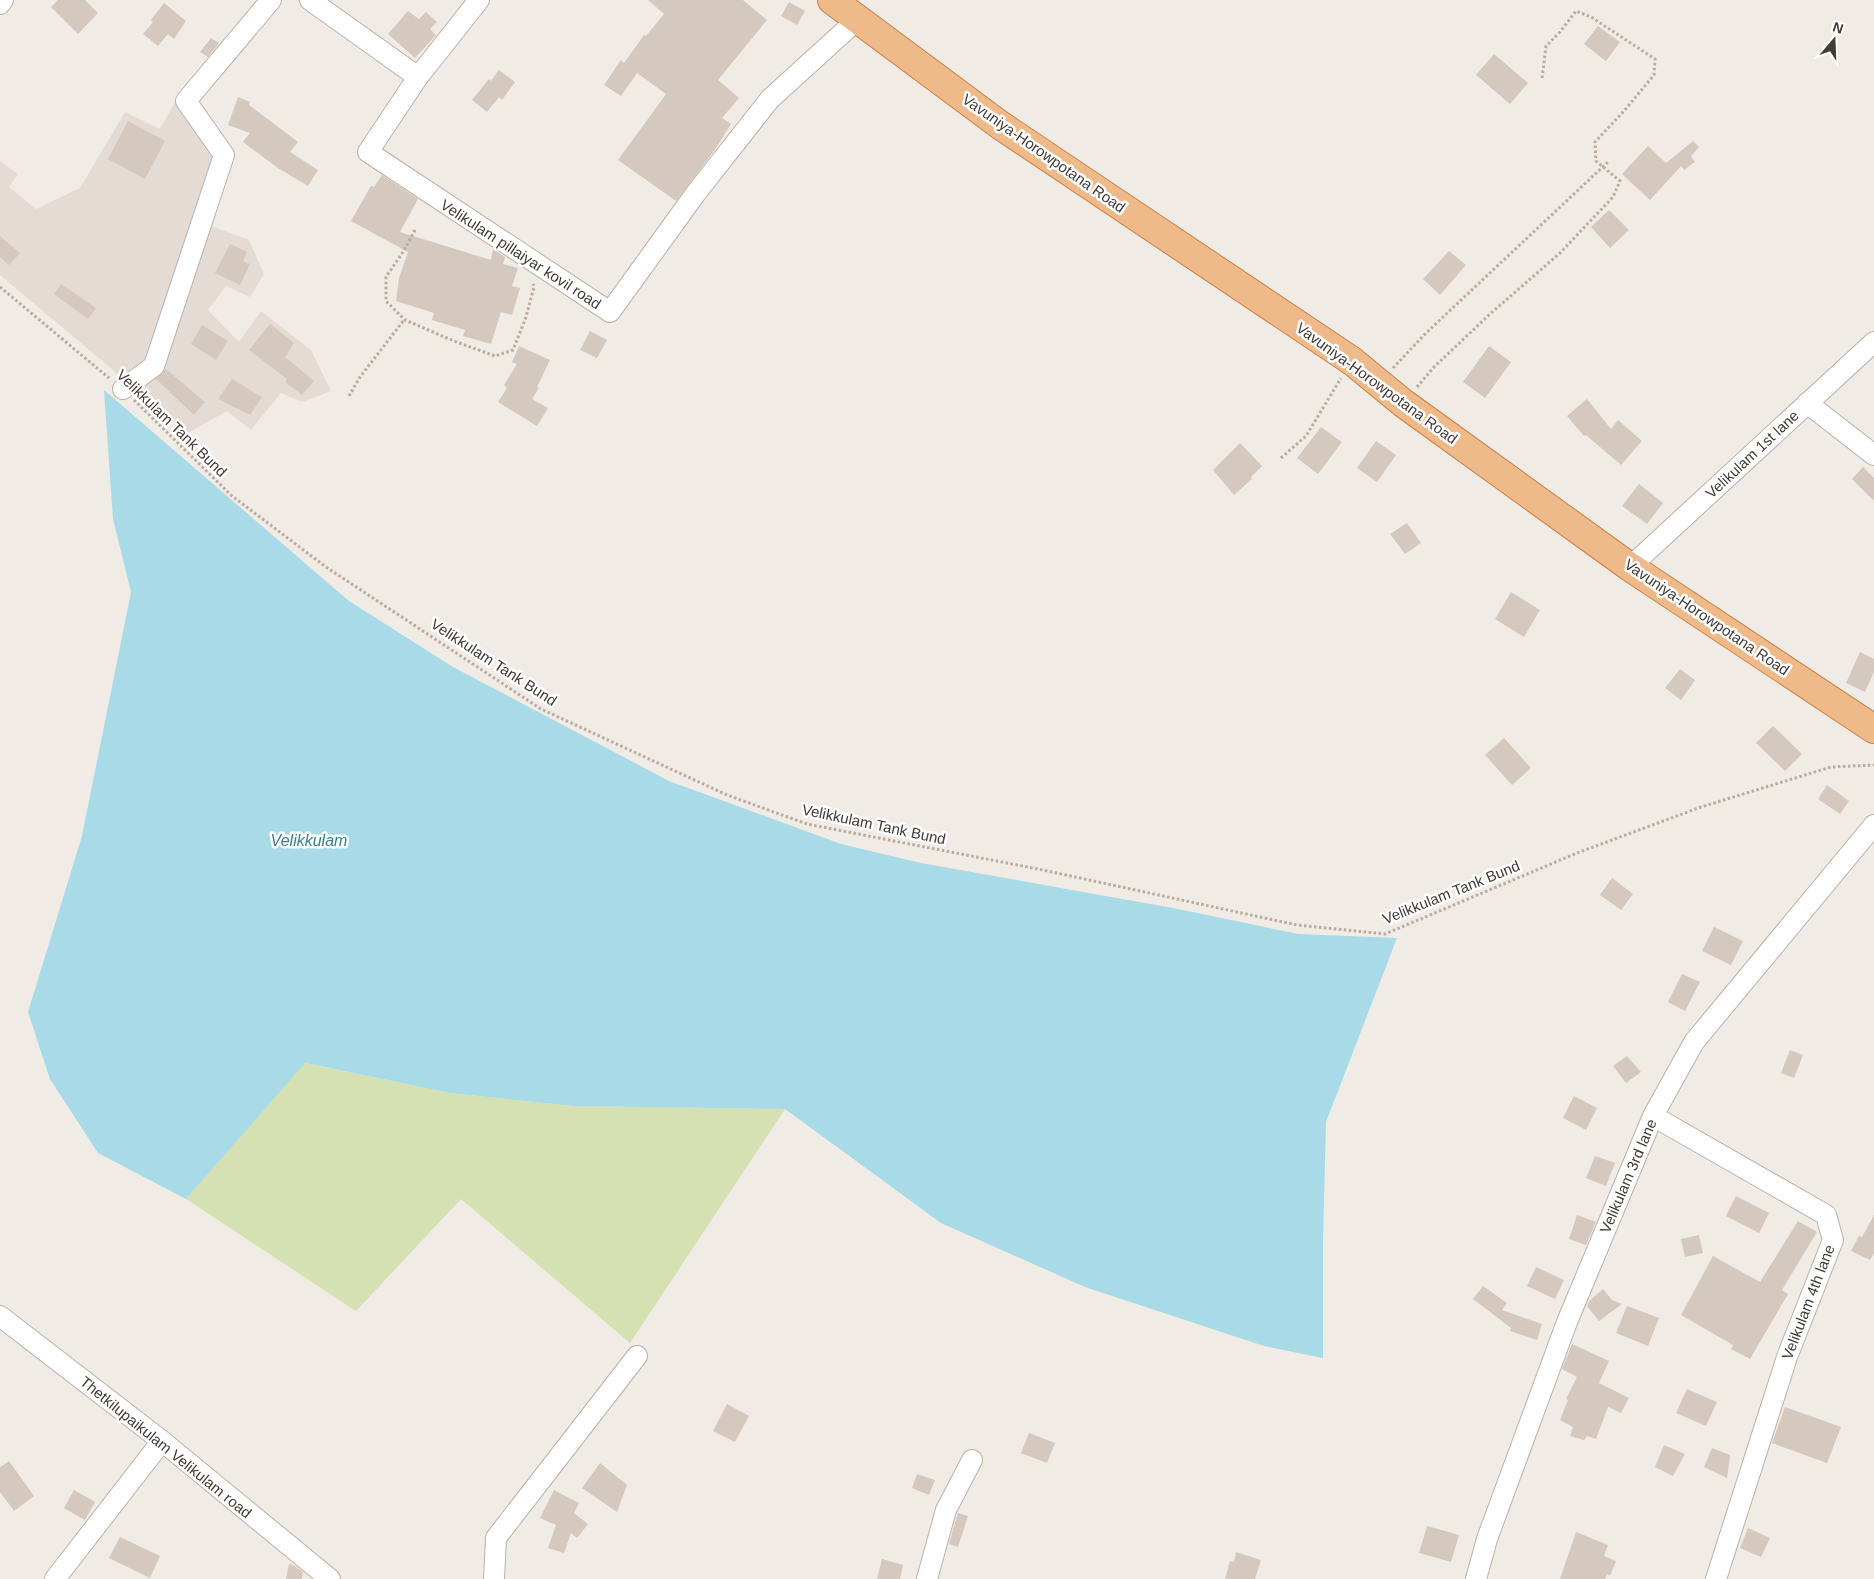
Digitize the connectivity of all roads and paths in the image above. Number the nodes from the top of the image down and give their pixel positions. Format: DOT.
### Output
graph roads {
  1 [pos="3,0"];
  2 [pos="271,0"];
  3 [pos="310,0"];
  4 [pos="479,0"];
  5 [pos="832,0"];
  6 [pos="0,4"];
  7 [pos="858,19"];
  8 [pos="418,77"];
  9 [pos="1542,79"];
  10 [pos="1608,162"];
  11 [pos="415,230"];
  12 [pos="532,279"];
  13 [pos="0,287"];
  14 [pos="404,320"];
  15 [pos="1874,342"];
  16 [pos="1352,361"];
  17 [pos="1379,383"];
  18 [pos="123,389"];
  19 [pos="349,396"];
  20 [pos="1403,403"];
  21 [pos="1807,403"];
  22 [pos="1874,455"];
  23 [pos="1280,458"];
  24 [pos="1630,567"];
  25 [pos="1874,729"];
  26 [pos="1874,765"];
  27 [pos="1874,825"];
  28 [pos="1653,1116"];
  29 [pos="0,1316"];
  30 [pos="637,1356"];
  31 [pos="162,1441"];
  32 [pos="972,1460"];
  33 [pos="55,1579"];
  34 [pos="330,1579"];
  35 [pos="494,1579"];
  36 [pos="927,1579"];
  37 [pos="1476,1579"];
  38 [pos="1716,1579"];
  1 -- 6 [label="street"];
  2 -- 18 [label="street"];
  3 -- 8 [label="street"];
  4 -- 8 [label="street, Velikulam pillaiyar kovil road"];
  5 -- 7 [label="highway, Vavuniya-Horowpotana Road"];
  7 -- 8 [label="street, Velikulam pillaiyar kovil road"];
  7 -- 16 [label="highway, Vavuniya-Horowpotana Road"];
  9 -- 20 [label="path"];
  10 -- 17 [label="path"];
  11 -- 12 [label="path"];
  13 -- 18 [label="path, Velikkulam Tank Bund"];
  14 -- 19 [label="path"];
  15 -- 21 [label="street, Velikulam 1st lane"];
  16 -- 17 [label="highway, Vavuniya-Horowpotana Road"];
  16 -- 23 [label="path"];
  17 -- 20 [label="highway, Vavuniya-Horowpotana Road"];
  18 -- 26 [label="path, Velikkulam Tank Bund"];
  20 -- 24 [label="highway, Vavuniya-Horowpotana Road"];
  21 -- 22 [label="street"];
  21 -- 24 [label="street, Velikulam 1st lane"];
  24 -- 25 [label="highway, Vavuniya-Horowpotana Road"];
  27 -- 28 [label="street, Velikulam 3rd lane"];
  28 -- 37 [label="street, Velikulam 3rd lane"];
  28 -- 38 [label="street, Velikulam 4th lane"];
  29 -- 31 [label="street, Thetkilupaikulam Velikulam road"];
  30 -- 35 [label="street"];
  31 -- 33 [label="street"];
  31 -- 34 [label="street, Thetkilupaikulam Velikulam road"];
  32 -- 36 [label="street"];
}
